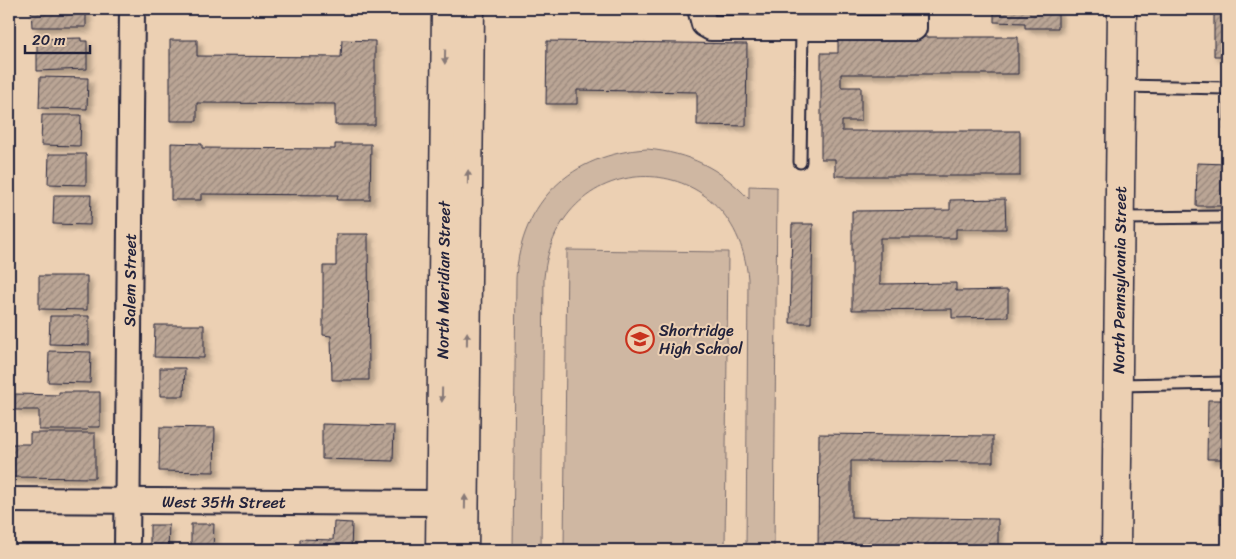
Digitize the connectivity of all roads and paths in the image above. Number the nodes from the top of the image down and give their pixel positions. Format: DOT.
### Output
graph roads {
  1 [pos="132,9"];
  2 [pos="446,9"];
  3 [pos="470,9"];
  4 [pos="700,9"];
  5 [pos="914,9"];
  6 [pos="1122,9"];
  7 [pos="802,28"];
  8 [pos="1121,86"];
  9 [pos="1227,88"];
  10 [pos="800,162"];
  11 [pos="1227,217"];
  12 [pos="1120,218"];
  13 [pos="1227,383"];
  14 [pos="1118,385"];
  15 [pos="9,500"];
  16 [pos="128,500"];
  17 [pos="440,503"];
  18 [pos="127,550"];
  19 [pos="440,550"];
  20 [pos="464,550"];
  21 [pos="1116,550"];
  1 -- 16 [label="street, Salem Street"];
  2 -- 17 [label="main road, North Meridian Street, one-way"];
  20 -- 3 [label="main road, North Meridian Street, one-way"];
  4 -- 7 [label="street"];
  5 -- 7 [label="street"];
  6 -- 8 [label="main road, North Pennsylvania Street"];
  7 -- 10 [label="lane"];
  8 -- 9 [label="lane"];
  8 -- 12 [label="main road, North Pennsylvania Street"];
  11 -- 12 [label="lane"];
  12 -- 14 [label="main road, North Pennsylvania Street"];
  13 -- 14 [label="lane"];
  14 -- 21 [label="main road, North Pennsylvania Street"];
  15 -- 16 [label="street, West 35th Street"];
  16 -- 17 [label="street, West 35th Street"];
  16 -- 18 [label="street, Salem Street"];
  17 -- 19 [label="main road, North Meridian Street"];
}
